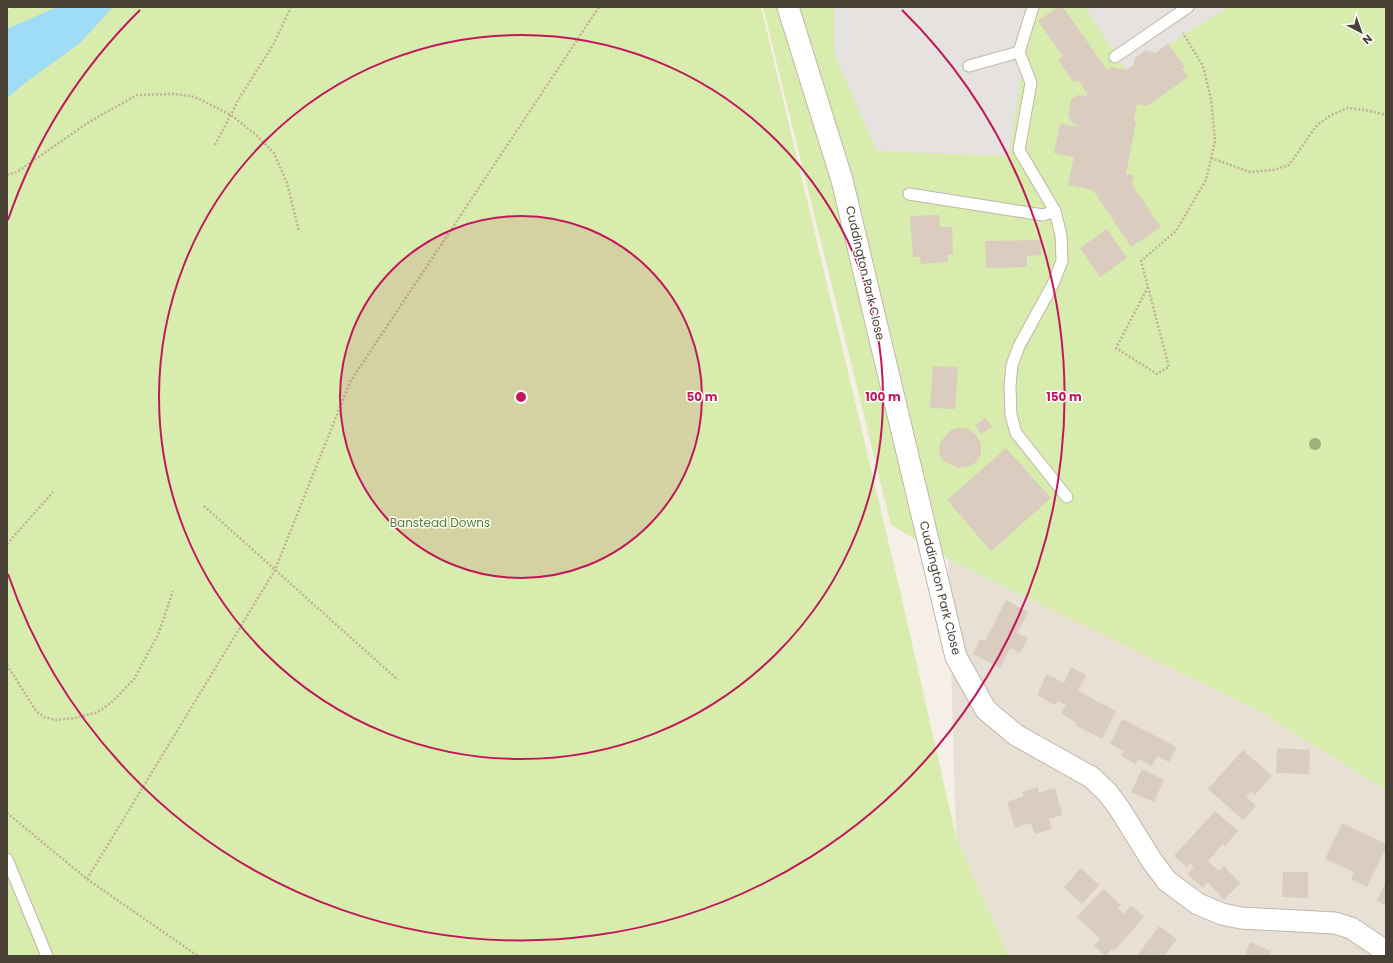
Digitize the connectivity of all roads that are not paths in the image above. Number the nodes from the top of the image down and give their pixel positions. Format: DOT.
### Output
graph roads {
  1 [pos="788,7"];
  2 [pos="1033,7"];
  3 [pos="1188,7"];
  4 [pos="1019,52"];
  5 [pos="1115,57"];
  6 [pos="969,66"];
  7 [pos="909,194"];
  8 [pos="1055,211"];
  9 [pos="1067,497"];
  10 [pos="7,860"];
  11 [pos="1386,954"];
  12 [pos="47,956"];
  1 -- 11 [label="street, Cuddington Park Close"];
  2 -- 4 [label="lane"];
  3 -- 5 [label="lane"];
  4 -- 6 [label="lane"];
  4 -- 8 [label="lane"];
  7 -- 8 [label="lane"];
  8 -- 9 [label="lane"];
  10 -- 12 [label="lane"];
}
